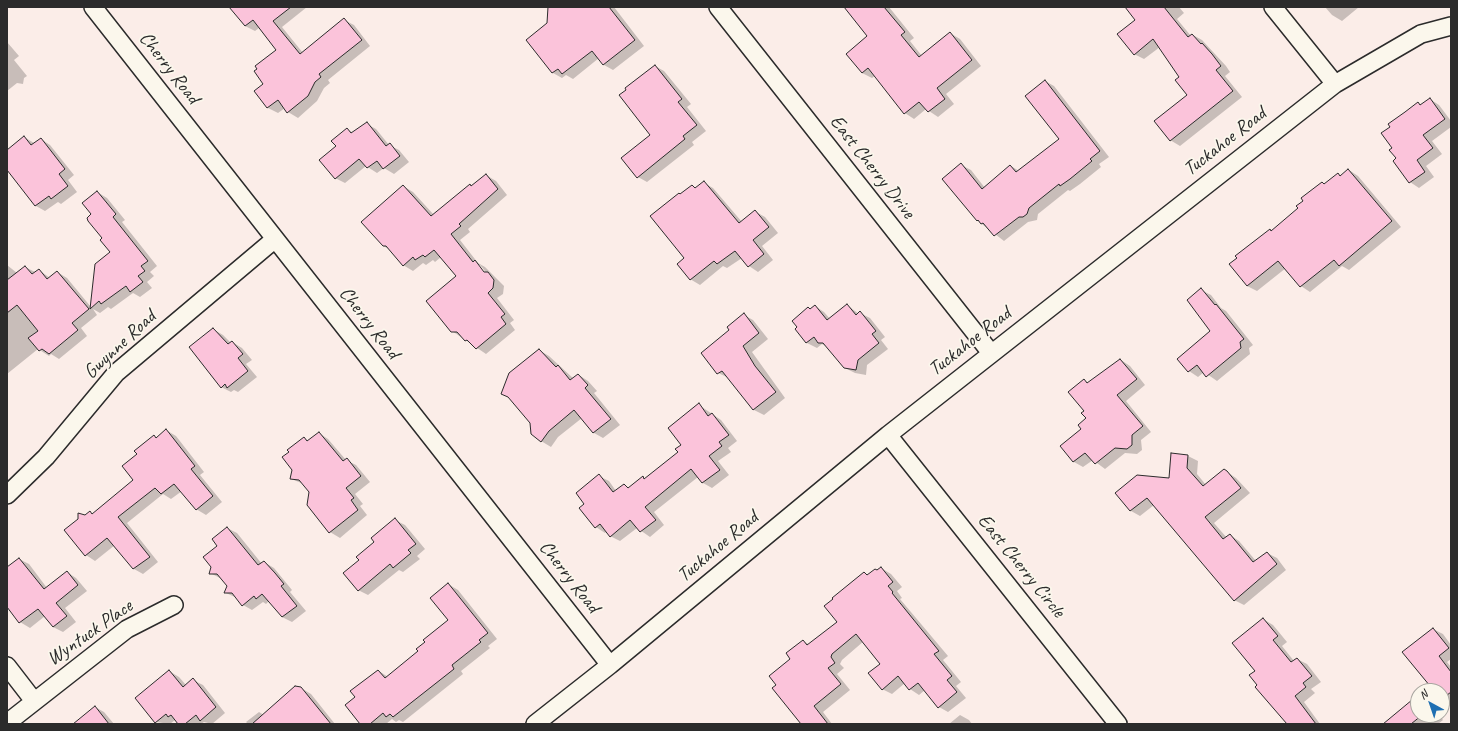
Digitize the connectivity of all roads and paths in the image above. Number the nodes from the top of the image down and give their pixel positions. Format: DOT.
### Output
graph roads {
  1 [pos="93,7"];
  2 [pos="718,7"];
  3 [pos="1273,7"];
  4 [pos="1451,26"];
  5 [pos="1335,84"];
  6 [pos="275,239"];
  7 [pos="991,353"];
  8 [pos="888,435"];
  9 [pos="7,495"];
  10 [pos="174,605"];
  11 [pos="610,665"];
  12 [pos="7,666"];
  13 [pos="34,701"];
  14 [pos="7,723"];
  15 [pos="535,724"];
  16 [pos="1118,724"];
  1 -- 6 [label="street, Cherry Road"];
  2 -- 7 [label="street, East Cherry Drive"];
  3 -- 5 [label="street"];
  4 -- 5 [label="street, Tuckahoe Road"];
  5 -- 7 [label="street, Tuckahoe Road"];
  6 -- 9 [label="street, Gwynne Road"];
  6 -- 11 [label="street, Cherry Road"];
  7 -- 8 [label="street, Tuckahoe Road"];
  8 -- 11 [label="street, Tuckahoe Road"];
  8 -- 16 [label="street, East Cherry Circle"];
  10 -- 13 [label="street, Wyntuck Place"];
  11 -- 15 [label="street, Tuckahoe Road"];
  12 -- 13 [label="street"];
  13 -- 14 [label="street, Wyntuck Place"];
}
